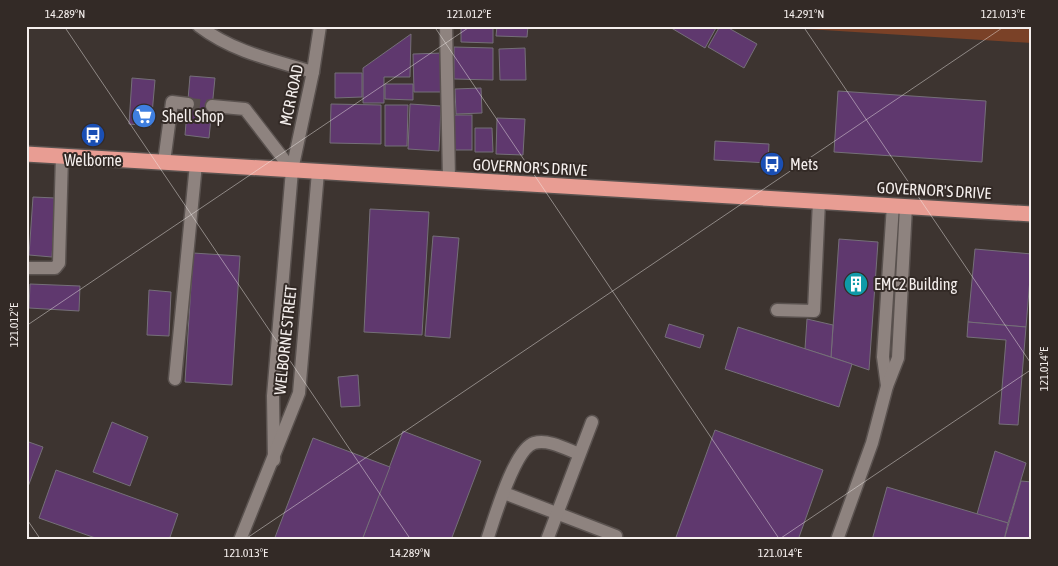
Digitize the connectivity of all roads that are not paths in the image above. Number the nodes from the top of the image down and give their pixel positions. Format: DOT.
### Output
graph roads {
  1 [pos="320,26"];
  2 [pos="446,26"];
  3 [pos="200,27"];
  4 [pos="313,72"];
  5 [pos="188,104"];
  6 [pos="212,106"];
  7 [pos="26,154"];
  8 [pos="62,156"];
  9 [pos="164,162"];
  10 [pos="196,164"];
  11 [pos="292,170"];
  12 [pos="318,172"];
  13 [pos="449,179"];
  14 [pos="819,201"];
  15 [pos="900,205"];
  16 [pos="1032,214"];
  17 [pos="285,250"];
  18 [pos="26,268"];
  19 [pos="776,310"];
  20 [pos="175,379"];
  21 [pos="592,422"];
  22 [pos="580,454"];
  23 [pos="274,460"];
  24 [pos="504,493"];
  25 [pos="557,514"];
  26 [pos="616,536"];
  27 [pos="240,540"];
  28 [pos="487,540"];
  29 [pos="547,540"];
  30 [pos="837,540"];
  1 -- 4 [label="street, MCR ROAD"];
  2 -- 13 [label="street"];
  3 -- 4 [label="street"];
  4 -- 11 [label="street, MCR ROAD"];
  5 -- 9 [label="street"];
  6 -- 11 [label="street"];
  7 -- 8 [label="highway, GOVERNOR'S DRIVE"];
  8 -- 9 [label="highway, GOVERNOR'S DRIVE"];
  8 -- 18 [label="street"];
  9 -- 10 [label="highway, GOVERNOR'S DRIVE"];
  10 -- 11 [label="highway, GOVERNOR'S DRIVE"];
  10 -- 20 [label="street"];
  11 -- 12 [label="highway, GOVERNOR'S DRIVE"];
  11 -- 17 [label="street, MCR ROAD"];
  12 -- 13 [label="highway, GOVERNOR'S DRIVE"];
  12 -- 23 [label="street, WELBORNE STREET"];
  13 -- 14 [label="highway, GOVERNOR'S DRIVE"];
  14 -- 15 [label="highway, GOVERNOR'S DRIVE"];
  14 -- 19 [label="street"];
  15 -- 16 [label="highway, GOVERNOR'S DRIVE"];
  15 -- 30 [label="street"];
  17 -- 23 [label="street, WELBORNE STREET"];
  21 -- 22 [label="street"];
  22 -- 24 [label="street"];
  22 -- 25 [label="street"];
  23 -- 27 [label="street, WELBORNE STREET"];
  24 -- 25 [label="street"];
  24 -- 28 [label="street"];
  25 -- 26 [label="street"];
  25 -- 29 [label="street"];
}
